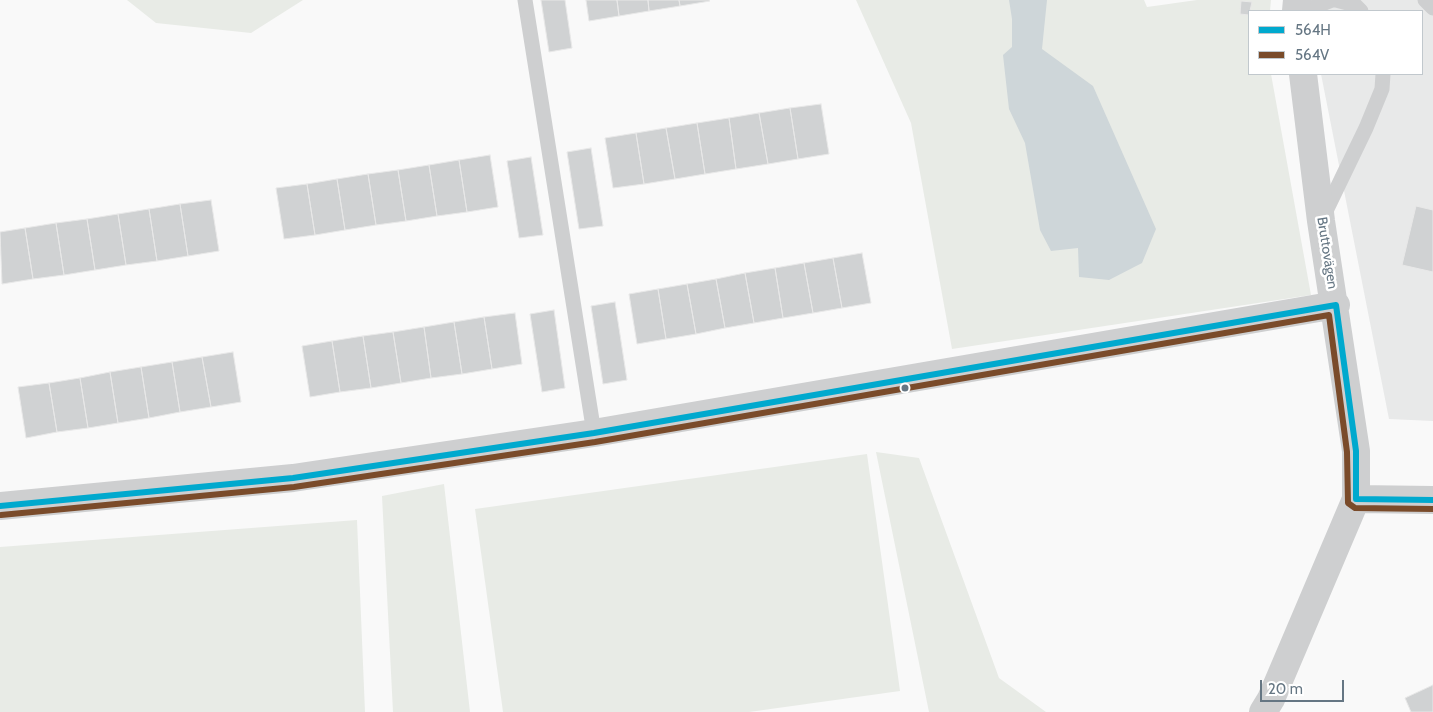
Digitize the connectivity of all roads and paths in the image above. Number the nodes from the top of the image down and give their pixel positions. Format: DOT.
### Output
graph roads {
  1 [pos="525,0"];
  2 [pos="1332,0"];
  3 [pos="1336,0"];
  4 [pos="1425,0"];
  5 [pos="1433,8"];
  6 [pos="1307,10"];
  7 [pos="1360,10"];
  8 [pos="1303,75"];
  9 [pos="1383,75"];
  10 [pos="1321,221"];
  11 [pos="1336,306"];
  12 [pos="594,433"];
  13 [pos="1356,498"];
  14 [pos="1433,500"];
  15 [pos="0,506"];
  16 [pos="1262,712"];
  1 -- 12 [label="lane"];
  2 -- 6 [label="lane"];
  3 -- 7 [label="lane"];
  4 -- 5 [label="lane"];
  8 -- 10 [label="street, Bruttovägen"];
  9 -- 10 [label="lane"];
  10 -- 11 [label="street, Bruttovägen"];
  11 -- 12 [label="street"];
  11 -- 13 [label="street, Bruttovägen"];
  12 -- 15 [label="street"];
  13 -- 14 [label="street"];
  13 -- 16 [label="street, Bruttovägen"];
}
